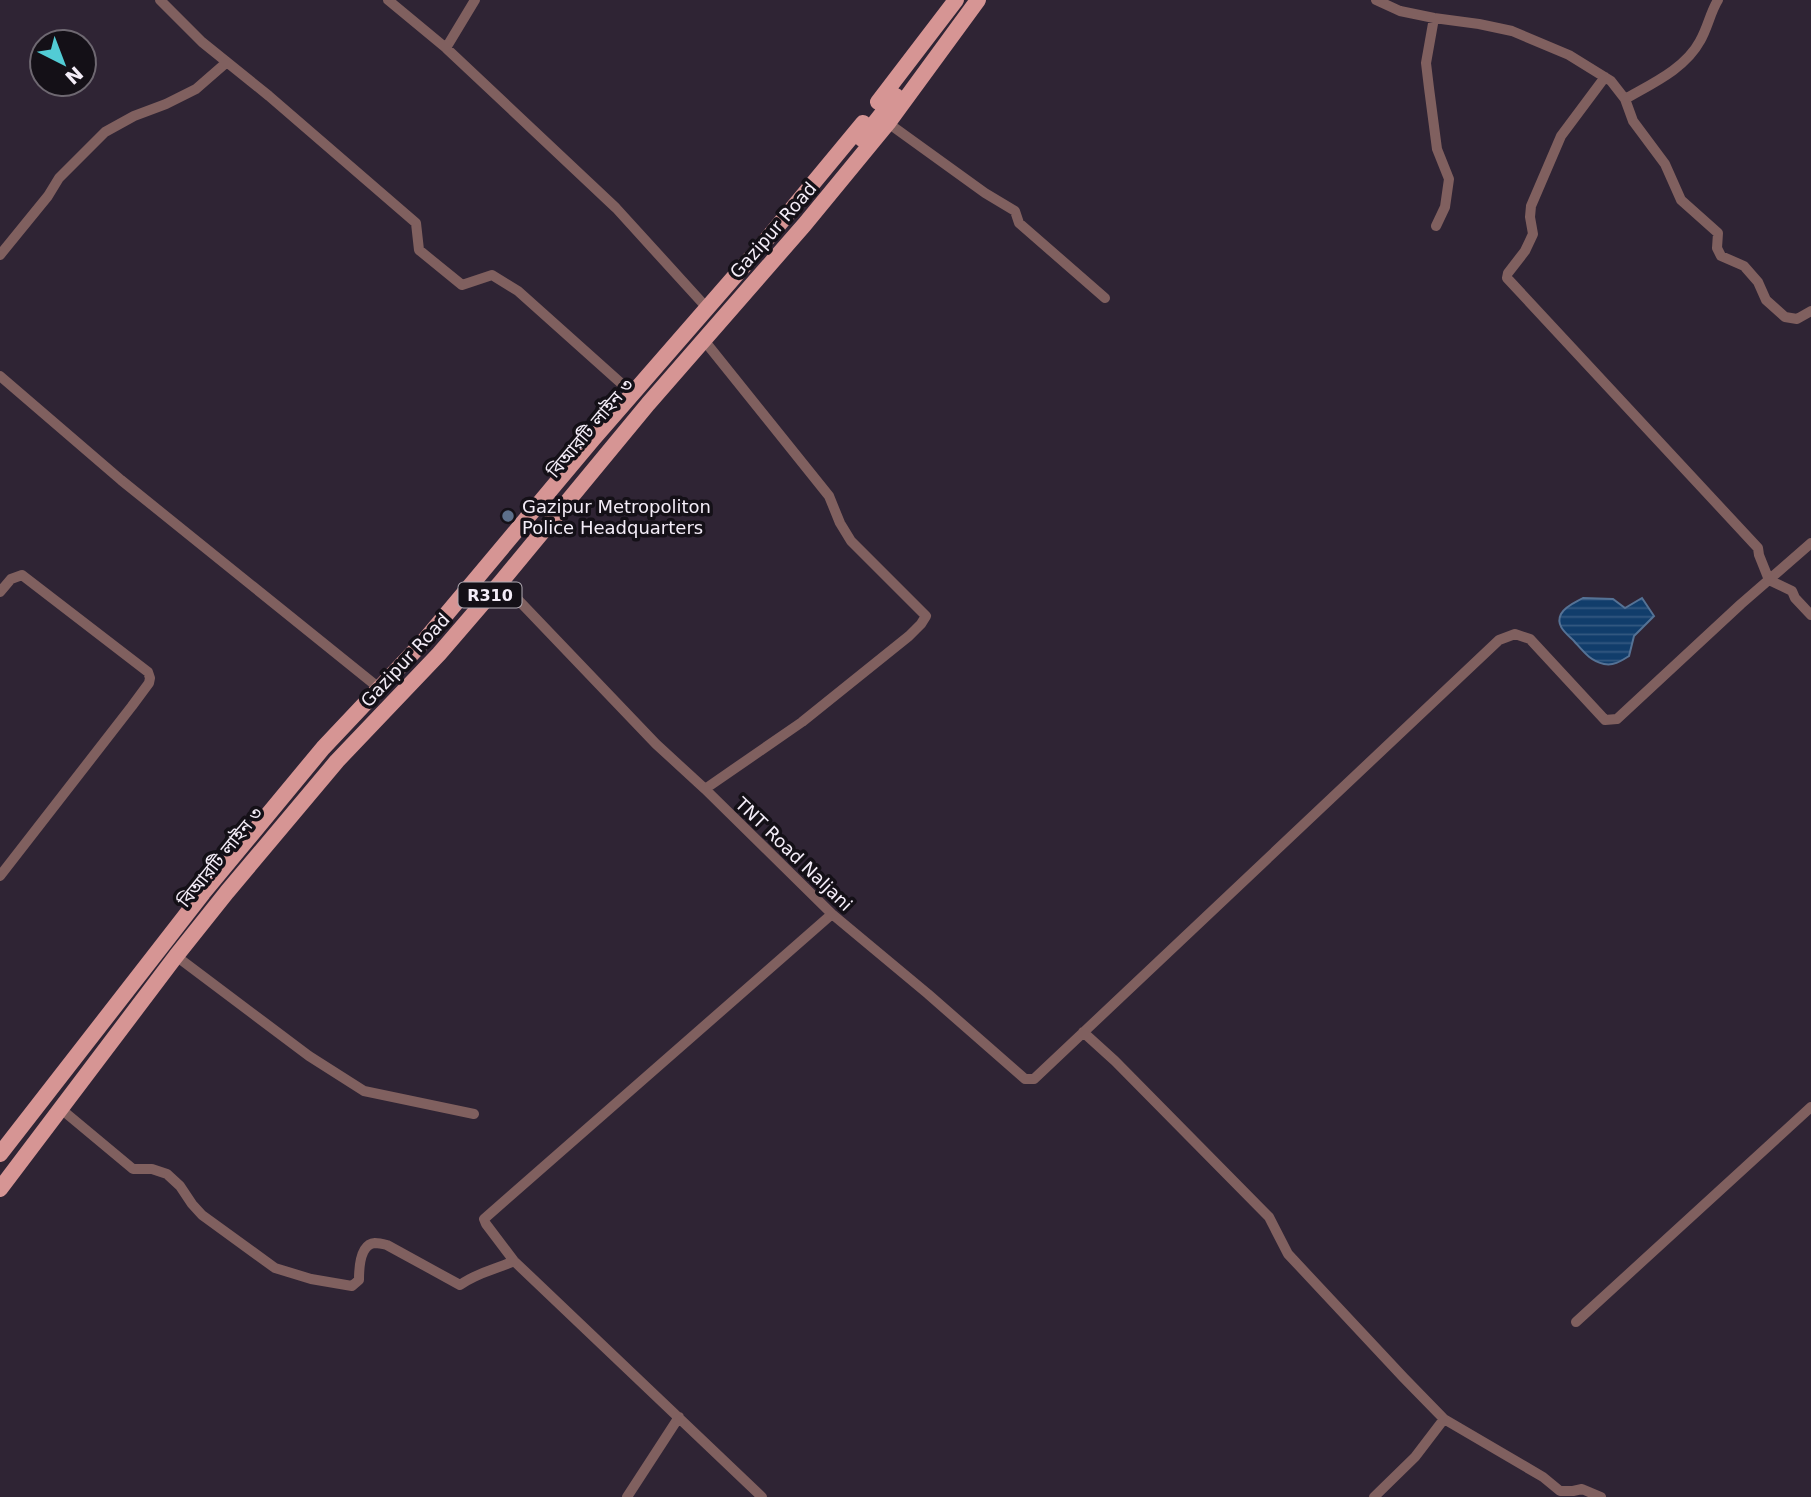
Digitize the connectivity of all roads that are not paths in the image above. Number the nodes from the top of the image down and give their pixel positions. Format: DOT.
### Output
graph roads {
  1 [pos="160,0"];
  2 [pos="388,0"];
  3 [pos="475,0"];
  4 [pos="956,0"];
  5 [pos="970,0"];
  6 [pos="978,0"];
  7 [pos="1376,0"];
  8 [pos="1718,0"];
  9 [pos="1434,18"];
  10 [pos="446,48"];
  11 [pos="227,62"];
  12 [pos="1605,77"];
  13 [pos="1625,99"];
  14 [pos="888,123"];
  15 [pos="1436,226"];
  16 [pos="0,255"];
  17 [pos="1105,298"];
  18 [pos="707,308"];
  19 [pos="1811,311"];
  20 [pos="703,339"];
  21 [pos="0,376"];
  22 [pos="632,393"];
  23 [pos="1811,543"];
  24 [pos="1769,580"];
  25 [pos="501,582"];
  26 [pos="0,592"];
  27 [pos="1811,615"];
  28 [pos="379,688"];
  29 [pos="705,789"];
  30 [pos="0,876"];
  31 [pos="832,914"];
  32 [pos="176,956"];
  33 [pos="1083,1032"];
  34 [pos="1811,1107"];
  35 [pos="61,1109"];
  36 [pos="474,1114"];
  37 [pos="0,1154"];
  38 [pos="0,1172"];
  39 [pos="0,1189"];
  40 [pos="514,1261"];
  41 [pos="1576,1322"];
  42 [pos="679,1418"];
  43 [pos="1444,1419"];
  44 [pos="627,1497"];
  45 [pos="762,1497"];
  46 [pos="1374,1497"];
  47 [pos="1601,1497"];
  1 -- 11 [label="street"];
  2 -- 10 [label="street"];
  3 -- 10 [label="street"];
  4 -- 18 [label="main road, Gazipur Road / R310"];
  5 -- 38 [label="main road, বিআরটি লাইন ৩"];
  6 -- 14 [label="main road, Gazipur Road / R310"];
  7 -- 9 [label="street"];
  8 -- 13 [label="street"];
  9 -- 12 [label="street"];
  9 -- 15 [label="street"];
  10 -- 18 [label="street"];
  11 -- 16 [label="street"];
  11 -- 22 [label="street"];
  12 -- 13 [label="street"];
  12 -- 24 [label="street"];
  13 -- 19 [label="street"];
  14 -- 17 [label="street"];
  14 -- 20 [label="main road, Gazipur Road / R310"];
  18 -- 22 [label="main road, Gazipur Road / R310"];
  20 -- 25 [label="main road, Gazipur Road / R310"];
  20 -- 29 [label="street"];
  21 -- 28 [label="street"];
  22 -- 28 [label="main road, Gazipur Road / R310"];
  23 -- 24 [label="street"];
  24 -- 27 [label="street"];
  24 -- 33 [label="street, TNT Road Naljani"];
  25 -- 29 [label="street, TNT Road Naljani"];
  25 -- 32 [label="main road, Gazipur Road / R310"];
  26 -- 30 [label="street"];
  28 -- 37 [label="main road, Gazipur Road / R310"];
  29 -- 31 [label="street, TNT Road Naljani"];
  31 -- 33 [label="street, TNT Road Naljani"];
  31 -- 40 [label="street"];
  32 -- 35 [label="main road, Gazipur Road / R310"];
  32 -- 36 [label="street"];
  33 -- 43 [label="street"];
  34 -- 41 [label="street"];
  35 -- 39 [label="main road, Gazipur Road / R310"];
  35 -- 40 [label="street"];
  40 -- 42 [label="street"];
  42 -- 44 [label="street"];
  42 -- 45 [label="street"];
  43 -- 46 [label="street"];
  43 -- 47 [label="street"];
}
